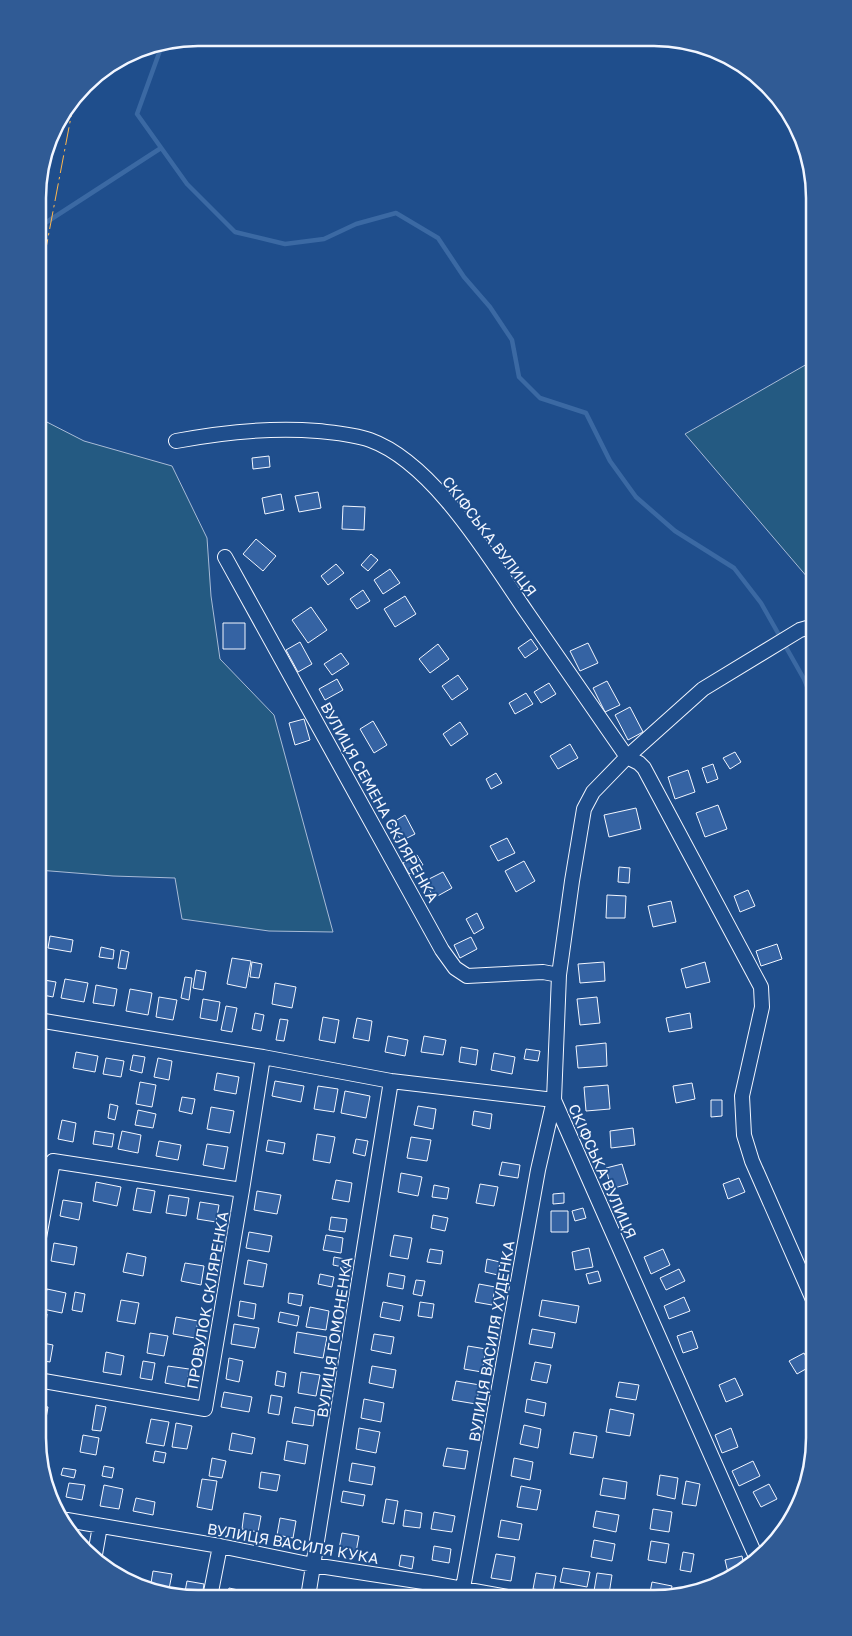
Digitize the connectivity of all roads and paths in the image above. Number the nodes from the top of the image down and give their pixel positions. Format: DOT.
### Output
graph roads {
  1 [pos="176,441"];
  2 [pos="226,557"];
  3 [pos="806,628"];
  4 [pos="627,757"];
  5 [pos="559,975"];
  6 [pos="46,1021"];
  7 [pos="263,1058"];
  8 [pos="391,1081"];
  9 [pos="554,1100"];
  10 [pos="242,1190"];
  11 [pos="46,1199"];
  12 [pos="805,1282"];
  13 [pos="46,1381"];
  14 [pos="71,1521"];
  15 [pos="100,1526"];
  16 [pos="220,1546"];
  17 [pos="96,1550"];
  18 [pos="754,1551"];
  19 [pos="314,1565"];
  20 [pos="462,1588"];
  21 [pos="211,1590"];
  22 [pos="309,1590"];
  23 [pos="472,1590"];
  1 -- 4 [label="street, СКІФСЬКА ВУЛИЦЯ"];
  2 -- 5 [label="street, ВУЛИЦЯ СЕМЕНА СКЛЯРЕНКА"];
  3 -- 4 [label="street, СКІФСЬКА ВУЛИЦЯ"];
  4 -- 5 [label="street, СКІФСЬКА ВУЛИЦЯ"];
  4 -- 12 [label="street, СКІФСЬКА ВУЛИЦЯ"];
  5 -- 9 [label="street, СКІФСЬКА ВУЛИЦЯ"];
  6 -- 7 [label="street"];
  7 -- 8 [label="street"];
  7 -- 10 [label="street, ПРОВУЛОК СКЛЯРЕНКА"];
  8 -- 9 [label="street"];
  8 -- 19 [label="street, ВУЛИЦЯ ГОМОНЕНКА"];
  9 -- 18 [label="street, СКІФСЬКА ВУЛИЦЯ"];
  9 -- 20 [label="street, ВУЛИЦЯ ВАСИЛЯ ХУДЕНКА"];
  10 -- 11 [label="street"];
  10 -- 13 [label="street, ПРОВУЛОК СКЛЯРЕНКА"];
  14 -- 15 [label="street, ВУЛИЦЯ ВАСИЛЯ КУКА"];
  15 -- 16 [label="street, ВУЛИЦЯ ВАСИЛЯ КУКА"];
  15 -- 17 [label="street"];
  16 -- 19 [label="street, ВУЛИЦЯ ВАСИЛЯ КУКА"];
  16 -- 21 [label="street"];
  19 -- 20 [label="street, ВУЛИЦЯ ВАСИЛЯ КУКА"];
  19 -- 22 [label="street, ВУЛИЦЯ ГОМОНЕНКА"];
  20 -- 23 [label="street, ВУЛИЦЯ ВАСИЛЯ КУКА"];
}
